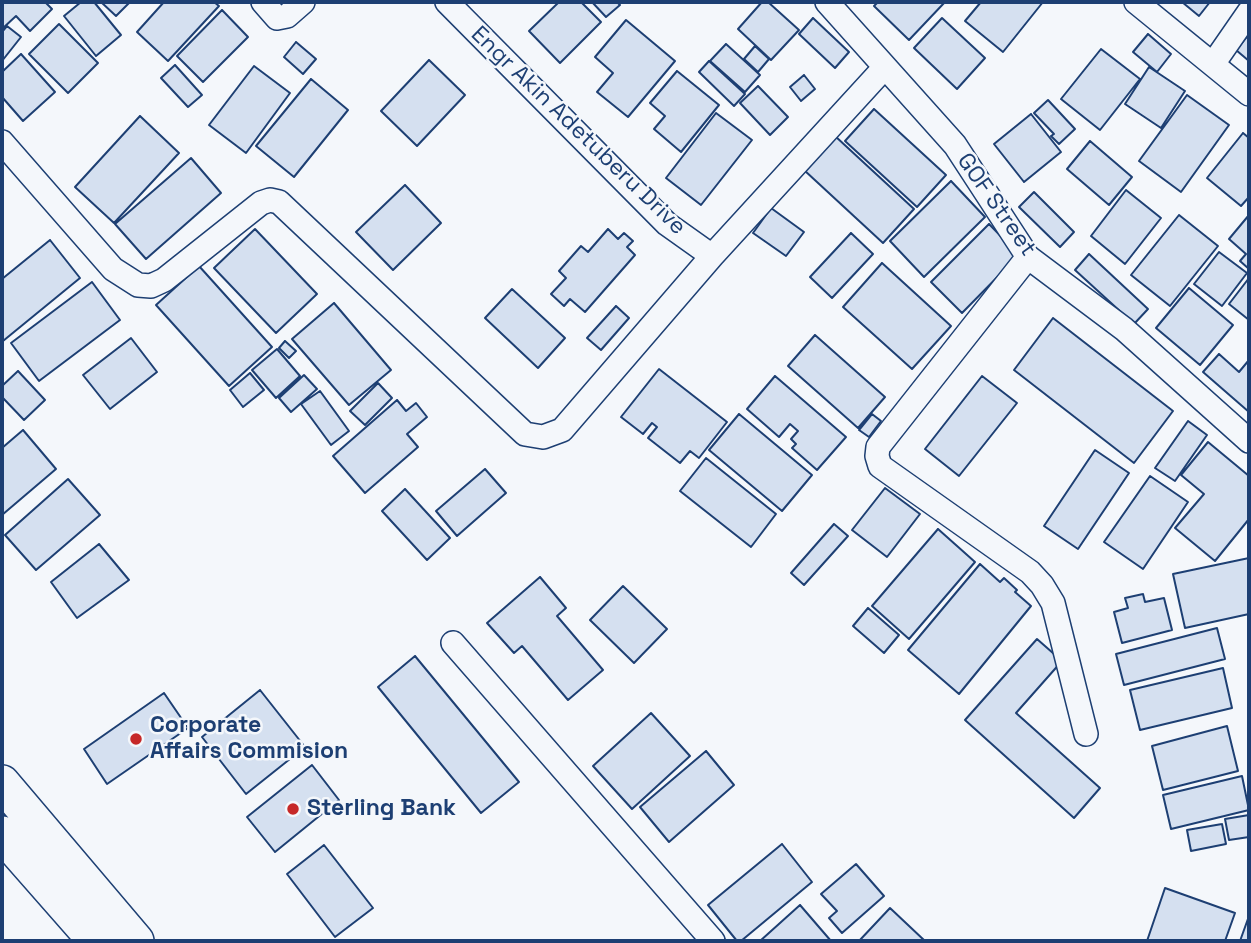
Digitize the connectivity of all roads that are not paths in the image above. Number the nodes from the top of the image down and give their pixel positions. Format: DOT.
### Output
graph roads {
  1 [pos="263,2"];
  2 [pos="303,2"];
  3 [pos="447,2"];
  4 [pos="827,2"];
  5 [pos="1136,2"];
  6 [pos="1249,12"];
  7 [pos="1213,64"];
  8 [pos="885,67"];
  9 [pos="1249,94"];
  10 [pos="2,142"];
  11 [pos="712,256"];
  12 [pos="1028,257"];
  13 [pos="1249,441"];
  14 [pos="453,643"];
  15 [pos="1086,734"];
  16 [pos="2,783"];
  17 [pos="2,834"];
  18 [pos="96,941"];
  19 [pos="136,941"];
  20 [pos="713,941"];
  1 -- 2 [label="street"];
  3 -- 11 [label="street, Engr Akin Adetuberu Drive"];
  4 -- 8 [label="street, GOF Street"];
  5 -- 7 [label="street"];
  6 -- 7 [label="street"];
  7 -- 9 [label="street"];
  8 -- 11 [label="street"];
  8 -- 12 [label="street, GOF Street"];
  10 -- 11 [label="street"];
  12 -- 13 [label="street, GOF Street"];
  12 -- 15 [label="street"];
  14 -- 20 [label="street"];
  16 -- 19 [label="main road"];
  17 -- 18 [label="main road"];
}
